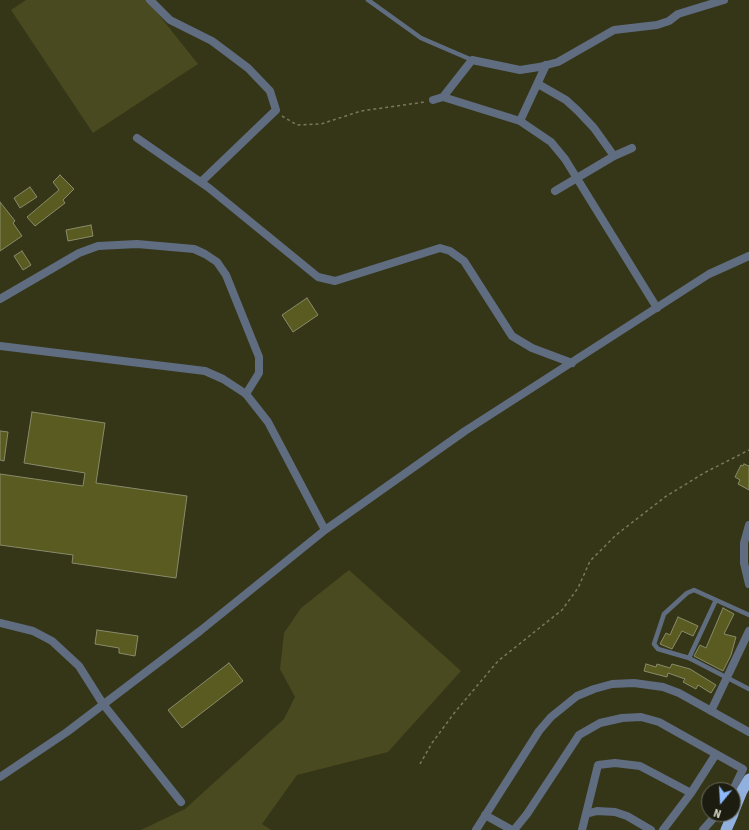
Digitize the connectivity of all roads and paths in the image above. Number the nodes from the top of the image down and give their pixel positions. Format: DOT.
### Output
graph roads {
  1 [pos="150,0"];
  2 [pos="368,0"];
  3 [pos="724,0"];
  4 [pos="472,60"];
  5 [pos="546,65"];
  6 [pos="538,84"];
  7 [pos="443,97"];
  8 [pos="433,100"];
  9 [pos="276,110"];
  10 [pos="520,121"];
  11 [pos="137,138"];
  12 [pos="632,148"];
  13 [pos="614,156"];
  14 [pos="577,178"];
  15 [pos="201,182"];
  16 [pos="556,191"];
  17 [pos="749,256"];
  18 [pos="0,299"];
  19 [pos="657,308"];
  20 [pos="0,346"];
  21 [pos="572,363"];
  22 [pos="246,394"];
  23 [pos="749,450"];
  24 [pos="749,525"];
  25 [pos="325,530"];
  26 [pos="749,584"];
  27 [pos="716,600"];
  28 [pos="749,615"];
  29 [pos="0,623"];
  30 [pos="749,631"];
  31 [pos="689,658"];
  32 [pos="726,679"];
  33 [pos="749,690"];
  34 [pos="103,704"];
  35 [pos="711,711"];
  36 [pos="749,732"];
  37 [pos="716,754"];
  38 [pos="420,764"];
  39 [pos="0,777"];
  40 [pos="749,779"];
  41 [pos="736,782"];
  42 [pos="691,793"];
  43 [pos="741,793"];
  44 [pos="181,802"];
  45 [pos="586,814"];
  46 [pos="485,815"];
  47 [pos="710,822"];
  48 [pos="476,830"];
  49 [pos="513,830"];
  50 [pos="582,830"];
  51 [pos="651,830"];
  52 [pos="663,830"];
  53 [pos="703,830"];
  1 -- 9 [label="street"];
  2 -- 4 [label="lane"];
  3 -- 5 [label="street"];
  4 -- 5 [label="street"];
  4 -- 7 [label="street"];
  5 -- 6 [label="street"];
  6 -- 10 [label="street"];
  6 -- 13 [label="street"];
  7 -- 8 [label="street"];
  7 -- 10 [label="street"];
  8 -- 9 [label="path"];
  9 -- 15 [label="street"];
  10 -- 14 [label="street"];
  11 -- 15 [label="street"];
  12 -- 13 [label="street"];
  13 -- 14 [label="street"];
  14 -- 16 [label="street"];
  14 -- 19 [label="street"];
  15 -- 21 [label="street"];
  17 -- 19 [label="street"];
  18 -- 22 [label="street"];
  19 -- 21 [label="street"];
  20 -- 22 [label="street"];
  21 -- 25 [label="street"];
  22 -- 25 [label="street"];
  23 -- 38 [label="path"];
  24 -- 26 [label="street"];
  25 -- 34 [label="street"];
  27 -- 28 [label="lane"];
  27 -- 31 [label="lane"];
  27 -- 31 [label="lane"];
  29 -- 34 [label="street"];
  30 -- 32 [label="street"];
  31 -- 32 [label="lane"];
  32 -- 33 [label="lane"];
  32 -- 35 [label="street"];
  34 -- 39 [label="street"];
  34 -- 44 [label="street"];
  35 -- 36 [label="street"];
  35 -- 46 [label="street"];
  37 -- 41 [label="street"];
  37 -- 42 [label="street"];
  37 -- 49 [label="street"];
  40 -- 43 [label="highway"];
  42 -- 45 [label="street"];
  42 -- 52 [label="street"];
  45 -- 50 [label="street"];
  45 -- 51 [label="street"];
  46 -- 48 [label="street"];
  46 -- 49 [label="street"];
  47 -- 53 [label="street"];
}
